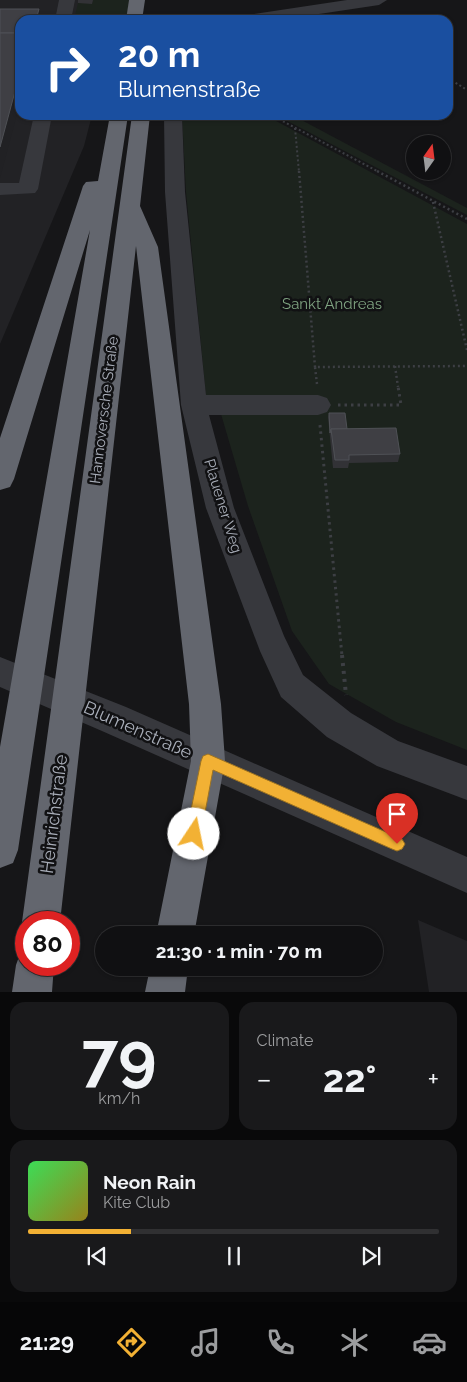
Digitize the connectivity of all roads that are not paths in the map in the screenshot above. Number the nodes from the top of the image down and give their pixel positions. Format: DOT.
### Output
graph roads {
  1 [pos="67,0"];
  2 [pos="137,0"];
  3 [pos="379,0"];
  4 [pos="64,15"];
  5 [pos="135,15"];
  6 [pos="284,15"];
  7 [pos="42,120"];
  8 [pos="117,120"];
  9 [pos="141,120"];
  10 [pos="173,120"];
  11 [pos="112,155"];
  12 [pos="0,189"];
  13 [pos="130,207"];
  14 [pos="194,405"];
  15 [pos="318,405"];
  16 [pos="0,479"];
  17 [pos="13,681"];
  18 [pos="68,706"];
  19 [pos="208,761"];
  20 [pos="467,783"];
  21 [pos="0,850"];
  22 [pos="467,875"];
  23 [pos="42,911"];
  24 [pos="177,926"];
  25 [pos="34,976"];
  26 [pos="168,976"];
  27 [pos="32,992"];
  28 [pos="165,992"];
  1 -- 4 [label="street"];
  2 -- 5 [label="highway"];
  3 -- 6 [label="street"];
  7 -- 12 [label="street"];
  8 -- 11 [label="highway, Hannoversche Straße"];
  9 -- 13 [label="highway, Hannoversche Straße"];
  10 -- 14 [label="street, Plauener Weg"];
  11 -- 16 [label="highway"];
  11 -- 17 [label="highway, Hannoversche Straße"];
  13 -- 18 [label="highway, Hannoversche Straße"];
  13 -- 19 [label="highway"];
  14 -- 15 [label="street"];
  14 -- 20 [label="street, Plauener Weg"];
  17 -- 19 [label="street, Blumenstraße"];
  17 -- 21 [label="highway"];
  18 -- 23 [label="highway, Heinrichstraße"];
  19 -- 22 [label="street, Blumenstraße"];
  19 -- 24 [label="highway"];
  25 -- 27 [label="highway"];
  26 -- 28 [label="highway"];
}
